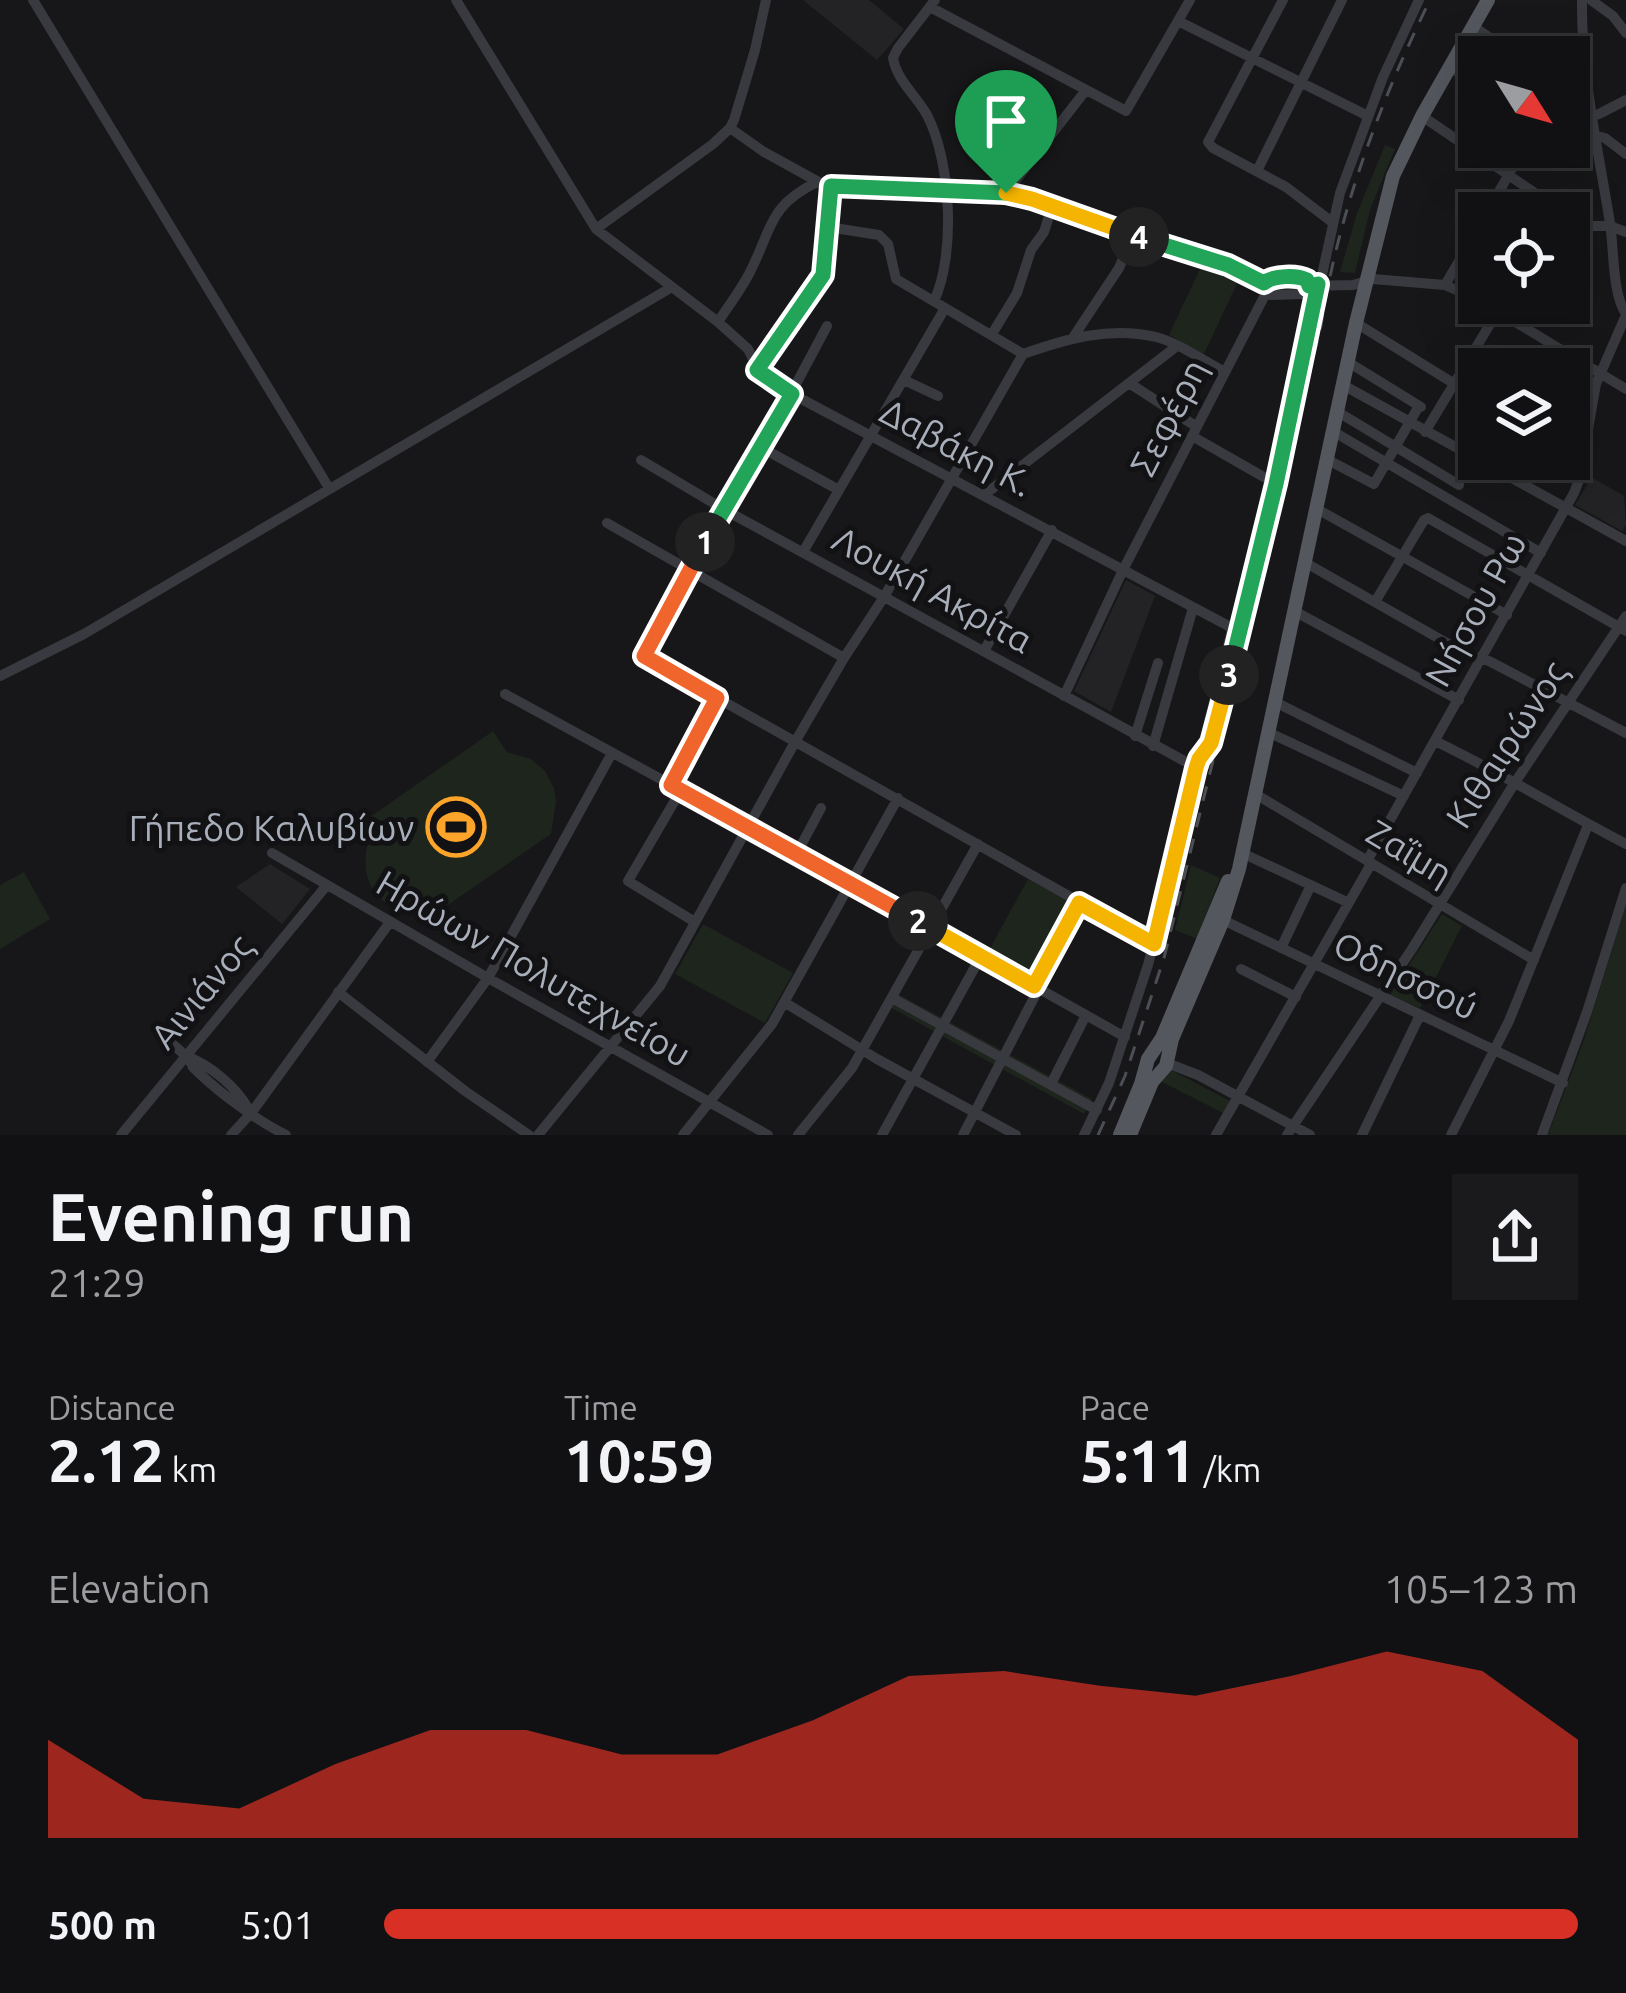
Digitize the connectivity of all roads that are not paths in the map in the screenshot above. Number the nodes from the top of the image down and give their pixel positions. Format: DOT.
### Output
graph roads {
  1 [pos="33,0"];
  2 [pos="456,0"];
  3 [pos="766,0"];
  4 [pos="1190,0"];
  5 [pos="1283,0"];
  6 [pos="1342,0"];
  7 [pos="1416,0"];
  8 [pos="1488,0"];
  9 [pos="1582,0"];
  10 [pos="1592,0"];
  11 [pos="932,3"];
  12 [pos="1178,21"];
  13 [pos="1473,26"];
  14 [pos="1626,33"];
  15 [pos="1488,36"];
  16 [pos="1584,36"];
  17 [pos="1251,59"];
  18 [pos="1450,67"];
  19 [pos="1458,72"];
  20 [pos="1301,84"];
  21 [pos="1087,90"];
  22 [pos="1626,100"];
  23 [pos="1368,116"];
  24 [pos="1422,116"];
  25 [pos="1590,117"];
  26 [pos="1590,125"];
  27 [pos="730,128"];
  28 [pos="1594,135"];
  29 [pos="1626,154"];
  30 [pos="1512,168"];
  31 [pos="1257,171"];
  32 [pos="1508,175"];
  33 [pos="817,182"];
  34 [pos="831,186"];
  35 [pos="945,190"];
  36 [pos="1499,192"];
  37 [pos="1533,192"];
  38 [pos="1006,193"];
  39 [pos="1052,206"];
  40 [pos="1332,222"];
  41 [pos="828,226"];
  42 [pos="1590,226"];
  43 [pos="1610,226"];
  44 [pos="596,229"];
  45 [pos="1626,232"];
  46 [pos="1133,235"];
  47 [pos="1458,263"];
  48 [pos="1366,281"];
  49 [pos="1314,285"];
  50 [pos="1445,285"];
  51 [pos="672,287"];
  52 [pos="1265,288"];
  53 [pos="1458,291"];
  54 [pos="939,304"];
  55 [pos="1626,315"];
  56 [pos="718,322"];
  57 [pos="1356,323"];
  58 [pos="1520,324"];
  59 [pos="827,326"];
  60 [pos="992,334"];
  61 [pos="1074,337"];
  62 [pos="1177,346"];
  63 [pos="1023,354"];
  64 [pos="1348,362"];
  65 [pos="757,370"];
  66 [pos="1225,372"];
  67 [pos="1600,372"];
  68 [pos="1458,374"];
  69 [pos="904,380"];
  70 [pos="1129,383"];
  71 [pos="1453,383"];
  72 [pos="1343,385"];
  73 [pos="1458,386"];
  74 [pos="1626,389"];
  75 [pos="792,394"];
  76 [pos="938,396"];
  77 [pos="1419,406"];
  78 [pos="1338,412"];
  79 [pos="1434,415"];
  80 [pos="1590,416"];
  81 [pos="1408,423"];
  82 [pos="1194,432"];
  83 [pos="1334,432"];
  84 [pos="1425,432"];
  85 [pos="872,437"];
  86 [pos="1395,446"];
  87 [pos="762,448"];
  88 [pos="641,460"];
  89 [pos="1328,460"];
  90 [pos="1386,462"];
  91 [pos="952,478"];
  92 [pos="1578,480"];
  93 [pos="1276,484"];
  94 [pos="1459,485"];
  95 [pos="329,488"];
  96 [pos="839,490"];
  97 [pos="984,495"];
  98 [pos="1318,508"];
  99 [pos="1565,508"];
  100 [pos="725,510"];
  101 [pos="607,523"];
  102 [pos="1052,530"];
  103 [pos="1626,542"];
  104 [pos="802,552"];
  105 [pos="1541,553"];
  106 [pos="1401,555"];
  107 [pos="1306,563"];
  108 [pos="1124,570"];
  109 [pos="689,571"];
  110 [pos="1529,575"];
  111 [pos="884,597"];
  112 [pos="1375,602"];
  113 [pos="1193,608"];
  114 [pos="1296,612"];
  115 [pos="1507,615"];
  116 [pos="1624,625"];
  117 [pos="1235,631"];
  118 [pos="984,651"];
  119 [pos="844,658"];
  120 [pos="1482,659"];
  121 [pos="1158,663"];
  122 [pos="0,676"];
  123 [pos="506,694"];
  124 [pos="1064,696"];
  125 [pos="717,698"];
  126 [pos="1459,700"];
  127 [pos="1569,701"];
  128 [pos="1277,703"];
  129 [pos="1270,733"];
  130 [pos="1626,733"];
  131 [pos="1135,736"];
  132 [pos="1436,740"];
  133 [pos="795,742"];
  134 [pos="1153,746"];
  135 [pos="612,753"];
  136 [pos="1198,763"];
  137 [pos="1417,773"];
  138 [pos="1514,784"];
  139 [pos="676,788"];
  140 [pos="1257,796"];
  141 [pos="1404,796"];
  142 [pos="898,798"];
  143 [pos="821,808"];
  144 [pos="1588,825"];
  145 [pos="748,827"];
  146 [pos="978,844"];
  147 [pos="1626,844"];
  148 [pos="272,853"];
  149 [pos="1242,853"];
  150 [pos="796,854"];
  151 [pos="1369,863"];
  152 [pos="850,883"];
  153 [pos="327,885"];
  154 [pos="1311,885"];
  155 [pos="1626,888"];
  156 [pos="1079,903"];
  157 [pos="1349,903"];
  158 [pos="1440,905"];
  159 [pos="1222,920"];
  160 [pos="390,922"];
  161 [pos="695,922"];
  162 [pos="932,928"];
  163 [pos="1154,944"];
  164 [pos="1281,948"];
  165 [pos="981,956"];
  166 [pos="1534,960"];
  167 [pos="1315,964"];
  168 [pos="1241,969"];
  169 [pos="488,978"];
  170 [pos="1036,987"];
  171 [pos="338,992"];
  172 [pos="1380,996"];
  173 [pos="1296,997"];
  174 [pos="892,998"];
  175 [pos="784,1001"];
  176 [pos="1086,1015"];
  177 [pos="1420,1015"];
  178 [pos="943,1026"];
  179 [pos="158,1032"];
  180 [pos="1125,1037"];
  181 [pos="612,1046"];
  182 [pos="863,1049"];
  183 [pos="1495,1051"];
  184 [pos="186,1056"];
  185 [pos="1003,1059"];
  186 [pos="427,1062"];
  187 [pos="1158,1062"];
  188 [pos="914,1079"];
  189 [pos="1563,1083"];
  190 [pos="1051,1084"];
  191 [pos="1239,1097"];
  192 [pos="711,1103"];
  193 [pos="1097,1110"];
  194 [pos="251,1111"];
  195 [pos="975,1112"];
  196 [pos="1290,1130"];
  197 [pos="270,1132"];
  198 [pos="121,1135"];
  199 [pos="231,1135"];
  200 [pos="286,1135"];
  201 [pos="534,1135"];
  202 [pos="683,1135"];
  203 [pos="768,1135"];
  204 [pos="798,1135"];
  205 [pos="882,1135"];
  206 [pos="963,1135"];
  207 [pos="1016,1135"];
  208 [pos="1084,1135"];
  209 [pos="1120,1135"];
  210 [pos="1130,1135"];
  211 [pos="1216,1135"];
  212 [pos="1310,1135"];
  213 [pos="1362,1135"];
  214 [pos="1451,1135"];
  215 [pos="1542,1135"];
  1 -- 95 [label="street"];
  2 -- 44 [label="street"];
  3 -- 27 [label="street"];
  4 -- 12 [label="street"];
  5 -- 17 [label="street"];
  6 -- 20 [label="street"];
  7 -- 23 [label="street"];
  8 -- 13 [label="main road"];
  9 -- 16 [label="street"];
  10 -- 14 [label="street"];
  11 -- 21 [label="street"];
  11 -- 35 [label="street"];
  12 -- 17 [label="street"];
  12 -- 21 [label="street"];
  13 -- 15 [label="street"];
  13 -- 18 [label="main road"];
  17 -- 20 [label="street"];
  17 -- 31 [label="street"];
  18 -- 19 [label="street"];
  18 -- 24 [label="main road"];
  20 -- 23 [label="street"];
  20 -- 31 [label="street"];
  21 -- 38 [label="street"];
  22 -- 25 [label="street"];
  23 -- 40 [label="street"];
  24 -- 32 [label="street"];
  24 -- 48 [label="main road"];
  26 -- 28 [label="street"];
  27 -- 33 [label="street"];
  27 -- 44 [label="street"];
  28 -- 29 [label="street"];
  28 -- 43 [label="street"];
  30 -- 32 [label="street"];
  31 -- 40 [label="street"];
  32 -- 36 [label="street"];
  32 -- 37 [label="street"];
  33 -- 34 [label="street"];
  33 -- 56 [label="street"];
  34 -- 35 [label="street"];
  34 -- 41 [label="street"];
  35 -- 38 [label="street"];
  35 -- 54 [label="street"];
  38 -- 39 [label="street"];
  39 -- 46 [label="street"];
  39 -- 60 [label="street"];
  40 -- 49 [label="street"];
  41 -- 54 [label="street"];
  41 -- 65 [label="street"];
  42 -- 43 [label="street"];
  43 -- 45 [label="street"];
  43 -- 55 [label="street"];
  44 -- 51 [label="street, Δαβάκη Κ."];
  46 -- 52 [label="street"];
  46 -- 61 [label="street"];
  47 -- 50 [label="street"];
  48 -- 49 [label="street"];
  48 -- 50 [label="street"];
  48 -- 57 [label="main road"];
  49 -- 52 [label="street"];
  49 -- 93 [label="street"];
  50 -- 53 [label="street"];
  51 -- 56 [label="street, Δαβάκη Κ."];
  51 -- 95 [label="street"];
  52 -- 66 [label="street, Σεφέρη"];
  54 -- 60 [label="street"];
  54 -- 69 [label="street"];
  55 -- 67 [label="street, Νήσου Ρω"];
  56 -- 65 [label="street, Δαβάκη Κ."];
  57 -- 64 [label="main road"];
  57 -- 71 [label="street"];
  58 -- 67 [label="street"];
  59 -- 75 [label="street"];
  60 -- 63 [label="street"];
  61 -- 62 [label="street"];
  61 -- 63 [label="street"];
  62 -- 66 [label="street"];
  62 -- 70 [label="street"];
  63 -- 91 [label="street"];
  64 -- 72 [label="main road"];
  64 -- 77 [label="street"];
  65 -- 75 [label="street, Δαβάκη Κ."];
  66 -- 82 [label="street, Σεφέρη"];
  67 -- 74 [label="street"];
  67 -- 80 [label="street, Νήσου Ρω"];
  68 -- 71 [label="street"];
  69 -- 76 [label="street"];
  69 -- 85 [label="street"];
  70 -- 82 [label="street"];
  70 -- 97 [label="street"];
  71 -- 73 [label="street"];
  71 -- 79 [label="street"];
  72 -- 78 [label="main road"];
  72 -- 81 [label="street"];
  75 -- 85 [label="street, Δαβάκη Κ."];
  75 -- 87 [label="street"];
  77 -- 79 [label="street"];
  77 -- 81 [label="street"];
  78 -- 83 [label="main road"];
  78 -- 86 [label="street"];
  79 -- 84 [label="street"];
  81 -- 84 [label="street"];
  81 -- 86 [label="street"];
  82 -- 93 [label="street"];
  82 -- 108 [label="street, Σεφέρη"];
  83 -- 89 [label="main road"];
  83 -- 90 [label="street"];
  84 -- 99 [label="street"];
  85 -- 91 [label="street, Δαβάκη Κ."];
  85 -- 96 [label="street"];
  86 -- 90 [label="street"];
  86 -- 94 [label="street"];
  87 -- 96 [label="street"];
  87 -- 100 [label="street"];
  88 -- 100 [label="street, Λουκή Ακρίτα"];
  89 -- 90 [label="street"];
  89 -- 98 [label="main road"];
  90 -- 105 [label="street"];
  91 -- 97 [label="street, Δαβάκη Κ."];
  91 -- 111 [label="street"];
  92 -- 99 [label="street, Νήσου Ρω"];
  93 -- 117 [label="street"];
  95 -- 122 [label="street"];
  96 -- 104 [label="street"];
  97 -- 102 [label="street, Δαβάκη Κ."];
  98 -- 106 [label="street"];
  98 -- 107 [label="main road"];
  99 -- 103 [label="street"];
  99 -- 105 [label="street, Νήσου Ρω"];
  100 -- 104 [label="street, Λουκή Ακρίτα"];
  100 -- 109 [label="street"];
  101 -- 109 [label="street"];
  102 -- 108 [label="street, Δαβάκη Κ."];
  102 -- 118 [label="street"];
  104 -- 111 [label="street, Λουκή Ακρίτα"];
  105 -- 110 [label="street, Νήσου Ρω"];
  106 -- 110 [label="street"];
  106 -- 112 [label="street"];
  106 -- 115 [label="street"];
  107 -- 112 [label="street"];
  107 -- 114 [label="main road"];
  108 -- 113 [label="street, Δαβάκη Κ."];
  108 -- 124 [label="street, Σεφέρη"];
  109 -- 119 [label="street"];
  109 -- 125 [label="street"];
  110 -- 115 [label="street, Νήσου Ρω"];
  110 -- 116 [label="street"];
  111 -- 118 [label="street, Λουκή Ακρίτα"];
  111 -- 119 [label="street"];
  112 -- 120 [label="street"];
  113 -- 117 [label="street, Δαβάκη Κ."];
  113 -- 134 [label="street"];
  114 -- 126 [label="street"];
  114 -- 128 [label="main road"];
  115 -- 120 [label="street, Νήσου Ρω"];
  116 -- 127 [label="street, Κιθαιρώνος"];
  117 -- 136 [label="street"];
  118 -- 124 [label="street, Λουκή Ακρίτα"];
  119 -- 133 [label="street"];
  120 -- 126 [label="street, Νήσου Ρω"];
  120 -- 127 [label="street"];
  121 -- 131 [label="street"];
  123 -- 135 [label="street"];
  124 -- 131 [label="street, Λουκή Ακρίτα"];
  125 -- 133 [label="street"];
  125 -- 139 [label="street"];
  126 -- 132 [label="street, Νήσου Ρω"];
  127 -- 130 [label="street"];
  127 -- 138 [label="street, Κιθαιρώνος"];
  128 -- 129 [label="main road"];
  128 -- 137 [label="street"];
  129 -- 140 [label="main road"];
  129 -- 141 [label="street"];
  131 -- 134 [label="street, Λουκή Ακρίτα"];
  132 -- 137 [label="street, Νήσου Ρω"];
  132 -- 138 [label="street"];
  133 -- 142 [label="street"];
  133 -- 145 [label="street"];
  134 -- 136 [label="street, Λουκή Ακρίτα"];
  135 -- 139 [label="street"];
  135 -- 169 [label="street"];
  136 -- 163 [label="street"];
  137 -- 141 [label="street, Νήσου Ρω"];
  138 -- 144 [label="street"];
  138 -- 158 [label="street, Κιθαιρώνος"];
  139 -- 145 [label="street"];
  139 -- 161 [label="street"];
  140 -- 149 [label="main road"];
  140 -- 151 [label="street, Ζαΐμη"];
  141 -- 151 [label="street, Νήσου Ρω"];
  142 -- 146 [label="street"];
  142 -- 152 [label="street"];
  143 -- 150 [label="street"];
  144 -- 147 [label="street"];
  144 -- 166 [label="street"];
  145 -- 150 [label="street"];
  145 -- 161 [label="street"];
  146 -- 156 [label="street"];
  146 -- 162 [label="street"];
  148 -- 153 [label="street, Ηρώων Πολυτεχνείου"];
  149 -- 154 [label="street"];
  149 -- 159 [label="main road"];
  149 -- 187 [label="main road"];
  150 -- 152 [label="street"];
  151 -- 157 [label="street, Νήσου Ρω"];
  151 -- 158 [label="street, Ζαΐμη"];
  152 -- 162 [label="street"];
  152 -- 175 [label="street"];
  153 -- 160 [label="street, Ηρώων Πολυτεχνείου"];
  153 -- 184 [label="street, Αινιάνος"];
  154 -- 157 [label="street"];
  154 -- 164 [label="street"];
  155 -- 189 [label="street"];
  156 -- 163 [label="street"];
  156 -- 170 [label="street"];
  157 -- 167 [label="street, Νήσου Ρω"];
  158 -- 166 [label="street, Ζαΐμη"];
  158 -- 172 [label="street, Κιθαιρώνος"];
  159 -- 164 [label="street, Οδησσού"];
  159 -- 187 [label="main road"];
  160 -- 169 [label="street, Ηρώων Πολυτεχνείου"];
  160 -- 171 [label="street"];
  161 -- 181 [label="street"];
  162 -- 165 [label="street"];
  162 -- 174 [label="street"];
  163 -- 180 [label="street"];
  164 -- 167 [label="street, Οδησσού"];
  165 -- 170 [label="street"];
  165 -- 178 [label="street"];
  166 -- 183 [label="street"];
  167 -- 172 [label="street, Οδησσού"];
  167 -- 173 [label="street, Νήσου Ρω"];
  168 -- 173 [label="street"];
  169 -- 181 [label="street, Ηρώων Πολυτεχνείου"];
  169 -- 186 [label="street"];
  170 -- 176 [label="street"];
  170 -- 185 [label="street"];
  171 -- 186 [label="street"];
  171 -- 194 [label="street"];
  172 -- 177 [label="street, Οδησσού"];
  172 -- 196 [label="street, Κιθαιρώνος"];
  173 -- 191 [label="street, Νήσου Ρω"];
  174 -- 178 [label="street"];
  174 -- 182 [label="street"];
  175 -- 182 [label="street"];
  175 -- 192 [label="street"];
  176 -- 180 [label="street"];
  176 -- 190 [label="street"];
  177 -- 183 [label="street, Οδησσού"];
  177 -- 213 [label="street"];
  178 -- 185 [label="street"];
  178 -- 188 [label="street"];
  179 -- 184 [label="street"];
  180 -- 193 [label="street"];
  181 -- 192 [label="street, Ηρώων Πολυτεχνείου"];
  181 -- 201 [label="street"];
  182 -- 188 [label="street"];
  182 -- 204 [label="street"];
  183 -- 189 [label="street, Οδησσού"];
  183 -- 214 [label="street"];
  184 -- 194 [label="street"];
  184 -- 198 [label="street, Αινιάνος"];
  185 -- 190 [label="street"];
  185 -- 195 [label="street"];
  186 -- 201 [label="street"];
  187 -- 191 [label="street"];
  187 -- 209 [label="main road"];
  187 -- 210 [label="main road"];
  188 -- 195 [label="street"];
  188 -- 205 [label="street"];
  189 -- 215 [label="street"];
  190 -- 193 [label="street"];
  191 -- 196 [label="street"];
  191 -- 211 [label="street, Νήσου Ρω"];
  192 -- 202 [label="street"];
  192 -- 203 [label="street, Ηρώων Πολυτεχνείου"];
  193 -- 208 [label="street"];
  194 -- 197 [label="street"];
  194 -- 199 [label="street"];
  195 -- 206 [label="street"];
  195 -- 207 [label="street"];
  196 -- 212 [label="street"];
  197 -- 200 [label="street"];
}
